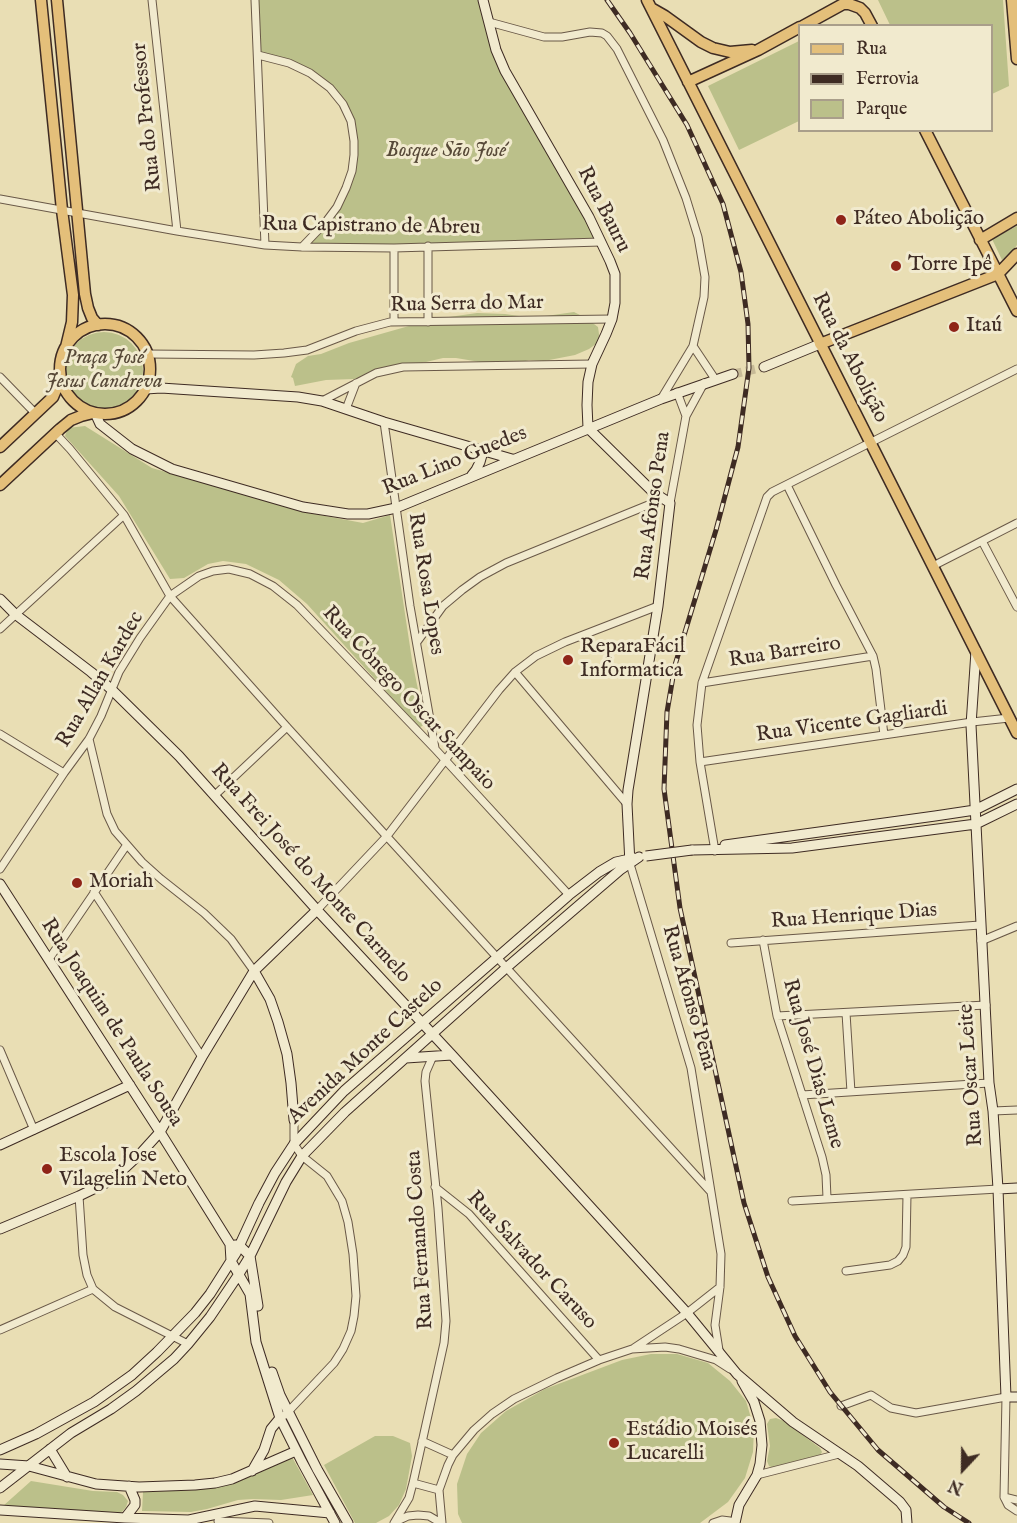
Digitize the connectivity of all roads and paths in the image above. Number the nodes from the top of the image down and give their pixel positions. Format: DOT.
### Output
graph roads {
  1 [pos="41,0"];
  2 [pos="57,0"];
  3 [pos="152,0"];
  4 [pos="255,0"];
  5 [pos="483,0"];
  6 [pos="1012,0"];
  7 [pos="649,4"];
  8 [pos="665,16"];
  9 [pos="489,22"];
  10 [pos="805,24"];
  11 [pos="871,24"];
  12 [pos="798,28"];
  13 [pos="758,50"];
  14 [pos="673,52"];
  15 [pos="258,55"];
  16 [pos="1017,59"];
  17 [pos="688,82"];
  18 [pos="926,132"];
  19 [pos="0,199"];
  20 [pos="62,210"];
  21 [pos="77,213"];
  22 [pos="1017,218"];
  23 [pos="177,231"];
  24 [pos="980,240"];
  25 [pos="601,242"];
  26 [pos="265,245"];
  27 [pos="428,246"];
  28 [pos="302,247"];
  29 [pos="394,248"];
  30 [pos="1017,254"];
  31 [pos="998,274"];
  32 [pos="1017,311"];
  33 [pos="612,319"];
  34 [pos="394,322"];
  35 [pos="428,322"];
  36 [pos="98,325"];
  37 [pos="820,344"];
  38 [pos="693,346"];
  39 [pos="66,347"];
  40 [pos="148,354"];
  41 [pos="592,364"];
  42 [pos="764,367"];
  43 [pos="1017,369"];
  44 [pos="733,374"];
  45 [pos="0,377"];
  46 [pos="61,378"];
  47 [pos="715,379"];
  48 [pos="356,383"];
  49 [pos="704,383"];
  50 [pos="146,388"];
  51 [pos="677,392"];
  52 [pos="661,399"];
  53 [pos="322,401"];
  54 [pos="346,410"];
  55 [pos="94,413"];
  56 [pos="36,414"];
  57 [pos="686,416"];
  58 [pos="384,422"];
  59 [pos="588,428"];
  60 [pos="55,433"];
  61 [pos="871,444"];
  62 [pos="0,447"];
  63 [pos="480,450"];
  64 [pos="512,459"];
  65 [pos="470,477"];
  66 [pos="0,485"];
  67 [pos="788,485"];
  68 [pos="667,501"];
  69 [pos="396,508"];
  70 [pos="124,515"];
  71 [pos="1017,523"];
  72 [pos="982,541"];
  73 [pos="933,566"];
  74 [pos="199,576"];
  75 [pos="170,596"];
  76 [pos="0,599"];
  77 [pos="658,606"];
  78 [pos="1017,607"];
  79 [pos="15,615"];
  80 [pos="0,629"];
  81 [pos="417,642"];
  82 [pos="976,651"];
  83 [pos="873,656"];
  84 [pos="515,672"];
  85 [pos="702,683"];
  86 [pos="111,689"];
  87 [pos="1009,718"];
  88 [pos="972,722"];
  89 [pos="287,727"];
  90 [pos="1017,733"];
  91 [pos="0,734"];
  92 [pos="884,735"];
  93 [pos="89,739"];
  94 [pos="436,750"];
  95 [pos="445,760"];
  96 [pos="700,762"];
  97 [pos="64,773"];
  98 [pos="1017,789"];
  99 [pos="215,795"];
  100 [pos="627,804"];
  101 [pos="1017,804"];
  102 [pos="975,810"];
  103 [pos="976,824"];
  104 [pos="387,836"];
  105 [pos="126,846"];
  106 [pos="715,848"];
  107 [pos="636,859"];
  108 [pos="0,869"];
  109 [pos="0,884"];
  110 [pos="94,892"];
  111 [pos="569,895"];
  112 [pos="316,910"];
  113 [pos="980,926"];
  114 [pos="1017,926"];
  115 [pos="763,940"];
  116 [pos="981,941"];
  117 [pos="731,943"];
  118 [pos="497,957"];
  119 [pos="49,959"];
  120 [pos="506,968"];
  121 [pos="254,971"];
  122 [pos="986,1005"];
  123 [pos="846,1012"];
  124 [pos="777,1016"];
  125 [pos="421,1023"];
  126 [pos="432,1034"];
  127 [pos="0,1050"];
  128 [pos="452,1055"];
  129 [pos="202,1056"];
  130 [pos="433,1056"];
  131 [pos="406,1058"];
  132 [pos="989,1083"];
  133 [pos="130,1085"];
  134 [pos="851,1092"];
  135 [pos="802,1095"];
  136 [pos="1017,1110"];
  137 [pos="993,1111"];
  138 [pos="294,1120"];
  139 [pos="34,1130"];
  140 [pos="160,1132"];
  141 [pos="294,1144"];
  142 [pos="0,1145"];
  143 [pos="302,1156"];
  144 [pos="435,1186"];
  145 [pos="1017,1188"];
  146 [pos="998,1189"];
  147 [pos="710,1191"];
  148 [pos="907,1195"];
  149 [pos="79,1196"];
  150 [pos="827,1198"];
  151 [pos="792,1201"];
  152 [pos="0,1229"];
  153 [pos="235,1245"];
  154 [pos="250,1256"];
  155 [pos="231,1261"];
  156 [pos="846,1271"];
  157 [pos="239,1274"];
  158 [pos="720,1287"];
  159 [pos="93,1289"];
  160 [pos="687,1313"];
  161 [pos="0,1330"];
  162 [pos="174,1336"];
  163 [pos="188,1344"];
  164 [pos="632,1349"];
  165 [pos="719,1352"];
  166 [pos="599,1360"];
  167 [pos="738,1374"];
  168 [pos="1006,1397"];
  169 [pos="1017,1397"];
  170 [pos="842,1406"];
  171 [pos="285,1416"];
  172 [pos="422,1441"];
  173 [pos="50,1449"];
  174 [pos="0,1450"];
  175 [pos="296,1451"];
  176 [pos="839,1454"];
  177 [pos="453,1455"];
  178 [pos="0,1464"];
  179 [pos="29,1466"];
  180 [pos="252,1471"];
  181 [pos="757,1475"];
  182 [pos="67,1477"];
  183 [pos="413,1483"];
  184 [pos="129,1486"];
  185 [pos="0,1488"];
  186 [pos="439,1490"];
  187 [pos="1004,1497"];
  188 [pos="1017,1500"];
  189 [pos="0,1510"];
  190 [pos="1017,1511"];
  191 [pos="330,1513"];
  192 [pos="125,1518"];
  193 [pos="217,1520"];
  194 [pos="714,1522"];
  195 [pos="269,1523"];
  196 [pos="336,1523"];
  197 [pos="348,1523"];
  198 [pos="394,1523"];
  199 [pos="441,1523"];
  200 [pos="735,1523"];
  201 [pos="907,1523"];
  1 -- 20 [label="main road"];
  2 -- 21 [label="main road"];
  3 -- 23 [label="street, Rua do Professor"];
  4 -- 15 [label="street"];
  5 -- 9 [label="main road"];
  6 -- 16 [label="main road"];
  7 -- 8 [label="main road"];
  7 -- 14 [label="main road, Rua da Abolição"];
  8 -- 13 [label="main road"];
  8 -- 14 [label="main road"];
  9 -- 25 [label="main road, Rua Bauru"];
  9 -- 38 [label="street"];
  10 -- 11 [label="main road"];
  12 -- 13 [label="main road"];
  13 -- 17 [label="main road"];
  14 -- 17 [label="main road, Rua da Abolição"];
  15 -- 26 [label="street"];
  15 -- 28 [label="street"];
  17 -- 37 [label="main road, Rua da Abolição"];
  18 -- 24 [label="main road"];
  19 -- 20 [label="street, Rua Capistrano de Abreu"];
  20 -- 21 [label="street, Rua Capistrano de Abreu"];
  20 -- 39 [label="main road"];
  21 -- 23 [label="street, Rua Capistrano de Abreu"];
  21 -- 36 [label="main road"];
  22 -- 24 [label="main road"];
  23 -- 26 [label="street, Rua Capistrano de Abreu"];
  24 -- 31 [label="main road"];
  25 -- 27 [label="street, Rua Capistrano de Abreu"];
  25 -- 33 [label="main road, Rua Bauru"];
  26 -- 28 [label="street, Rua Capistrano de Abreu"];
  27 -- 29 [label="street, Rua Capistrano de Abreu"];
  27 -- 35 [label="street"];
  28 -- 29 [label="street, Rua Capistrano de Abreu"];
  29 -- 34 [label="street"];
  30 -- 31 [label="main road"];
  31 -- 32 [label="main road"];
  31 -- 37 [label="main road"];
  33 -- 35 [label="street, Rua Serra do Mar"];
  33 -- 41 [label="main road, Rua Bauru"];
  34 -- 35 [label="street, Rua Serra do Mar"];
  34 -- 40 [label="street, Rua Serra do Mar"];
  36 -- 39 [label="main road"];
  36 -- 40 [label="main road"];
  37 -- 42 [label="main road"];
  37 -- 61 [label="main road, Rua da Abolição"];
  38 -- 47 [label="street"];
  38 -- 52 [label="street"];
  39 -- 46 [label="main road"];
  40 -- 50 [label="main road"];
  41 -- 48 [label="street"];
  41 -- 59 [label="main road, Rua Bauru"];
  43 -- 61 [label="street"];
  44 -- 47 [label="main road, Rua Lino Guedes"];
  45 -- 56 [label="street"];
  46 -- 55 [label="main road"];
  46 -- 56 [label="main road"];
  47 -- 49 [label="main road, Rua Lino Guedes"];
  48 -- 53 [label="street"];
  48 -- 54 [label="street"];
  49 -- 51 [label="main road, Rua Lino Guedes"];
  49 -- 57 [label="street, Rua Afonso Pena"];
  50 -- 53 [label="main road"];
  50 -- 55 [label="main road"];
  51 -- 52 [label="main road, Rua Lino Guedes"];
  51 -- 57 [label="street, Rua Afonso Pena"];
  52 -- 59 [label="main road, Rua Lino Guedes"];
  53 -- 54 [label="main road"];
  54 -- 58 [label="main road"];
  55 -- 60 [label="main road"];
  55 -- 69 [label="main road, Rua Lino Guedes"];
  56 -- 62 [label="main road"];
  57 -- 68 [label="street, Rua Afonso Pena"];
  58 -- 63 [label="main road"];
  58 -- 69 [label="street, Rua Rosa Lopes"];
  59 -- 64 [label="main road, Rua Lino Guedes"];
  59 -- 68 [label="main road"];
  60 -- 66 [label="main road"];
  60 -- 70 [label="street"];
  61 -- 67 [label="street"];
  61 -- 73 [label="main road, Rua da Abolição"];
  63 -- 64 [label="main road"];
  63 -- 65 [label="main road"];
  64 -- 65 [label="main road, Rua Lino Guedes"];
  65 -- 69 [label="main road, Rua Lino Guedes"];
  67 -- 83 [label="street"];
  67 -- 85 [label="street"];
  68 -- 77 [label="main road, Rua Afonso Pena"];
  68 -- 81 [label="street"];
  69 -- 81 [label="street, Rua Rosa Lopes"];
  70 -- 75 [label="street"];
  70 -- 79 [label="street"];
  71 -- 72 [label="street"];
  72 -- 73 [label="street"];
  72 -- 78 [label="street"];
  73 -- 82 [label="main road, Rua da Abolição"];
  74 -- 75 [label="street, Rua Allan Kardec"];
  74 -- 94 [label="street, Rua Cônego Oscar Sampaio"];
  75 -- 86 [label="street, Rua Allan Kardec"];
  75 -- 89 [label="street"];
  76 -- 79 [label="main road, Rua Frei José do Monte Carmelo"];
  77 -- 84 [label="street"];
  77 -- 100 [label="main road, Rua Afonso Pena"];
  79 -- 80 [label="street"];
  79 -- 86 [label="main road, Rua Frei José do Monte Carmelo"];
  81 -- 94 [label="street, Rua Rosa Lopes"];
  82 -- 87 [label="main road, Rua da Abolição"];
  82 -- 88 [label="main road, Rua Oscar Leite"];
  83 -- 85 [label="street, Rua Barreiro"];
  83 -- 92 [label="street"];
  84 -- 95 [label="street"];
  84 -- 100 [label="street"];
  85 -- 96 [label="street"];
  86 -- 93 [label="street, Rua Allan Kardec"];
  86 -- 99 [label="main road, Rua Frei José do Monte Carmelo"];
  87 -- 88 [label="street, Rua Vicente Gagliardi"];
  87 -- 90 [label="main road, Rua da Abolição"];
  88 -- 92 [label="street, Rua Vicente Gagliardi"];
  88 -- 102 [label="main road, Rua Oscar Leite"];
  89 -- 99 [label="street"];
  89 -- 104 [label="street"];
  91 -- 97 [label="street"];
  92 -- 96 [label="street, Rua Vicente Gagliardi"];
  93 -- 97 [label="street, Rua Allan Kardec"];
  93 -- 105 [label="street"];
  94 -- 95 [label="street, Rua Cônego Oscar Sampaio"];
  95 -- 104 [label="street"];
  95 -- 111 [label="street, Rua Cônego Oscar Sampaio"];
  96 -- 106 [label="street"];
  97 -- 108 [label="street, Rua Allan Kardec"];
  98 -- 102 [label="main road"];
  99 -- 112 [label="main road, Rua Frei José do Monte Carmelo"];
  100 -- 107 [label="main road, Rua Afonso Pena"];
  101 -- 103 [label="main road"];
  102 -- 103 [label="main road, Rua Oscar Leite"];
  102 -- 106 [label="main road"];
  103 -- 106 [label="main road"];
  103 -- 113 [label="main road, Rua Oscar Leite"];
  104 -- 112 [label="street"];
  104 -- 118 [label="street"];
  105 -- 110 [label="street"];
  105 -- 121 [label="street"];
  106 -- 107 [label="main road, Avenida Monte Castelo, bridge"];
  107 -- 111 [label="main road, Avenida Monte Castelo"];
  107 -- 120 [label="main road, Avenida Monte Castelo"];
  107 -- 147 [label="street, Rua Afonso Pena"];
  109 -- 119 [label="main road, Rua Joaquim de Paula Sousa"];
  110 -- 119 [label="street"];
  110 -- 129 [label="street"];
  111 -- 118 [label="main road, Avenida Monte Castelo"];
  112 -- 121 [label="main road"];
  112 -- 125 [label="main road, Rua Frei José do Monte Carmelo"];
  113 -- 115 [label="street, Rua Henrique Dias"];
  113 -- 116 [label="main road, Rua Oscar Leite"];
  114 -- 116 [label="street"];
  115 -- 117 [label="street, Rua Henrique Dias"];
  115 -- 124 [label="street, Rua José Dias Leme"];
  116 -- 122 [label="main road, Rua Oscar Leite"];
  118 -- 120 [label="street"];
  118 -- 125 [label="main road, Avenida Monte Castelo"];
  119 -- 133 [label="main road, Rua Joaquim de Paula Sousa"];
  120 -- 126 [label="main road, Avenida Monte Castelo"];
  120 -- 147 [label="street"];
  121 -- 129 [label="main road"];
  121 -- 138 [label="main road"];
  122 -- 123 [label="street"];
  122 -- 132 [label="main road, Rua Oscar Leite"];
  123 -- 124 [label="street"];
  123 -- 134 [label="street"];
  124 -- 135 [label="street, Rua José Dias Leme"];
  125 -- 126 [label="main road, Rua Frei José do Monte Carmelo"];
  125 -- 141 [label="main road, Avenida Monte Castelo"];
  126 -- 128 [label="main road, Rua Frei José do Monte Carmelo"];
  126 -- 131 [label="main road, Avenida Monte Castelo"];
  127 -- 139 [label="street"];
  128 -- 130 [label="main road"];
  128 -- 160 [label="main road, Rua Frei José do Monte Carmelo"];
  129 -- 140 [label="main road"];
  130 -- 131 [label="main road"];
  130 -- 144 [label="street, Rua Fernando Costa"];
  131 -- 143 [label="main road, Avenida Monte Castelo"];
  132 -- 134 [label="street"];
  132 -- 137 [label="main road, Rua Oscar Leite"];
  133 -- 139 [label="main road"];
  133 -- 140 [label="main road, Rua Joaquim de Paula Sousa"];
  134 -- 135 [label="street"];
  135 -- 150 [label="street, Rua José Dias Leme"];
  136 -- 137 [label="street"];
  137 -- 146 [label="main road, Rua Oscar Leite"];
  138 -- 141 [label="street"];
  139 -- 142 [label="main road"];
  140 -- 149 [label="main road"];
  140 -- 153 [label="main road, Rua Joaquim de Paula Sousa"];
  141 -- 143 [label="street"];
  141 -- 153 [label="main road, Avenida Monte Castelo"];
  143 -- 154 [label="main road, Avenida Monte Castelo"];
  143 -- 171 [label="street"];
  144 -- 166 [label="street, Rua Salvador Caruso"];
  144 -- 172 [label="street, Rua Fernando Costa"];
  145 -- 146 [label="main road"];
  146 -- 148 [label="street"];
  146 -- 168 [label="main road, Rua Oscar Leite"];
  147 -- 158 [label="street, Rua Afonso Pena"];
  148 -- 150 [label="street"];
  148 -- 156 [label="street"];
  149 -- 152 [label="main road"];
  149 -- 159 [label="street"];
  150 -- 151 [label="street"];
  153 -- 154 [label="main road, Rua Joaquim de Paula Sousa"];
  153 -- 155 [label="main road, Avenida Monte Castelo"];
  154 -- 157 [label="main road, Avenida Monte Castelo"];
  154 -- 171 [label="main road"];
  155 -- 157 [label="main road"];
  155 -- 162 [label="main road, Avenida Monte Castelo"];
  157 -- 163 [label="main road, Avenida Monte Castelo"];
  157 -- 171 [label="main road"];
  158 -- 160 [label="street"];
  158 -- 165 [label="street, Rua Afonso Pena"];
  159 -- 161 [label="street"];
  159 -- 162 [label="street"];
  160 -- 164 [label="street"];
  160 -- 165 [label="main road, Rua Frei José do Monte Carmelo"];
  162 -- 163 [label="street"];
  162 -- 174 [label="main road, Avenida Monte Castelo"];
  163 -- 173 [label="main road, Avenida Monte Castelo"];
  164 -- 166 [label="street"];
  164 -- 167 [label="street"];
  165 -- 167 [label="main road"];
  166 -- 177 [label="street"];
  167 -- 176 [label="main road"];
  167 -- 181 [label="main road"];
  168 -- 169 [label="main road"];
  168 -- 170 [label="street"];
  168 -- 187 [label="street, Rua Oscar Leite"];
  171 -- 175 [label="main road"];
  171 -- 180 [label="main road"];
  171 -- 197 [label="main road"];
  172 -- 177 [label="street"];
  172 -- 183 [label="street, Rua Fernando Costa"];
  173 -- 179 [label="main road, Avenida Monte Castelo"];
  173 -- 182 [label="main road"];
  175 -- 180 [label="main road"];
  175 -- 191 [label="main road"];
  176 -- 181 [label="street"];
  176 -- 201 [label="main road"];
  177 -- 186 [label="street"];
  178 -- 179 [label="main road"];
  179 -- 182 [label="main road"];
  179 -- 185 [label="main road, Avenida Monte Castelo"];
  180 -- 184 [label="main road"];
  181 -- 200 [label="main road"];
  182 -- 184 [label="main road"];
  183 -- 186 [label="street"];
  183 -- 198 [label="street, Rua Fernando Costa"];
  184 -- 192 [label="main road"];
  186 -- 199 [label="street"];
  187 -- 188 [label="street"];
  187 -- 190 [label="street"];
  189 -- 192 [label="main road"];
  191 -- 193 [label="main road"];
  191 -- 196 [label="main road"];
  192 -- 193 [label="main road"];
  193 -- 195 [label="street"];
  194 -- 200 [label="street"];
  198 -- 199 [label="street, Rua Fernando Costa"];
}
